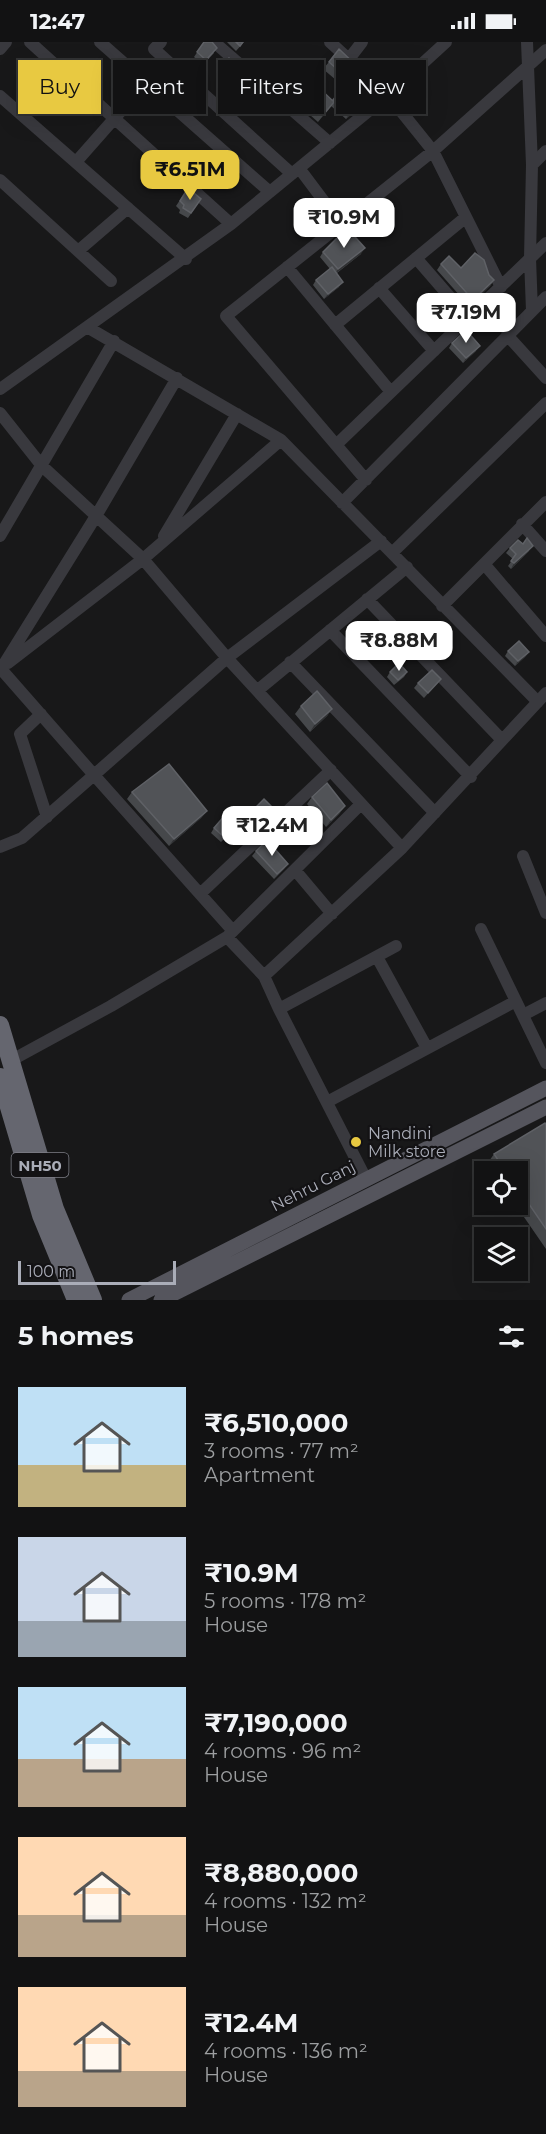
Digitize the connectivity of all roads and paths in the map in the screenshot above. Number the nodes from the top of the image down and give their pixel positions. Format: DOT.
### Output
graph roads {
  1 [pos="6,42"];
  2 [pos="30,42"];
  3 [pos="100,42"];
  4 [pos="161,42"];
  5 [pos="214,42"];
  6 [pos="330,42"];
  7 [pos="362,42"];
  8 [pos="446,42"];
  9 [pos="527,42"];
  10 [pos="0,49"];
  11 [pos="546,50"];
  12 [pos="349,59"];
  13 [pos="121,60"];
  14 [pos="166,60"];
  15 [pos="426,60"];
  16 [pos="526,65"];
  17 [pos="206,94"];
  18 [pos="0,96"];
  19 [pos="118,114"];
  20 [pos="183,114"];
  21 [pos="365,114"];
  22 [pos="403,114"];
  23 [pos="114,118"];
  24 [pos="330,143"];
  25 [pos="433,151"];
  26 [pos="546,151"];
  27 [pos="76,162"];
  28 [pos="532,165"];
  29 [pos="295,171"];
  30 [pos="0,180"];
  31 [pos="270,192"];
  32 [pos="128,208"];
  33 [pos="466,217"];
  34 [pos="231,224"];
  35 [pos="341,224"];
  36 [pos="546,243"];
  37 [pos="78,251"];
  38 [pos="416,258"];
  39 [pos="530,258"];
  40 [pos="186,259"];
  41 [pos="287,267"];
  42 [pos="111,281"];
  43 [pos="501,287"];
  44 [pos="379,288"];
  45 [pos="546,297"];
  46 [pos="532,311"];
  47 [pos="468,318"];
  48 [pos="335,325"];
  49 [pos="87,327"];
  50 [pos="507,334"];
  51 [pos="114,341"];
  52 [pos="434,351"];
  53 [pos="177,378"];
  54 [pos="546,378"];
  55 [pos="0,389"];
  56 [pos="391,392"];
  57 [pos="546,403"];
  58 [pos="237,414"];
  59 [pos="0,415"];
  60 [pos="281,440"];
  61 [pos="336,445"];
  62 [pos="42,466"];
  63 [pos="366,480"];
  64 [pos="546,502"];
  65 [pos="342,503"];
  66 [pos="96,516"];
  67 [pos="522,524"];
  68 [pos="0,536"];
  69 [pos="381,541"];
  70 [pos="159,546"];
  71 [pos="546,551"];
  72 [pos="393,552"];
  73 [pos="143,559"];
  74 [pos="485,565"];
  75 [pos="407,567"];
  76 [pos="367,599"];
  77 [pos="442,606"];
  78 [pos="330,630"];
  79 [pos="546,636"];
  80 [pos="227,658"];
  81 [pos="290,663"];
  82 [pos="0,669"];
  83 [pos="258,690"];
  84 [pos="542,697"];
  85 [pos="41,714"];
  86 [pos="502,740"];
  87 [pos="331,770"];
  88 [pos="94,774"];
  89 [pos="471,777"];
  90 [pos="361,804"];
  91 [pos="435,813"];
  92 [pos="47,817"];
  93 [pos="0,847"];
  94 [pos="402,848"];
  95 [pos="523,856"];
  96 [pos="295,870"];
  97 [pos="200,894"];
  98 [pos="546,913"];
  99 [pos="332,914"];
  100 [pos="481,929"];
  101 [pos="230,934"];
  102 [pos="396,946"];
  103 [pos="377,957"];
  104 [pos="264,976"];
  105 [pos="516,1001"];
  106 [pos="546,1003"];
  107 [pos="279,1009"];
  108 [pos="523,1015"];
  109 [pos="0,1025"];
  110 [pos="427,1048"];
  111 [pos="10,1061"];
  112 [pos="546,1062"];
  113 [pos="0,1077"];
  114 [pos="546,1088"];
  115 [pos="327,1102"];
  116 [pos="546,1107"];
  117 [pos="366,1179"];
  118 [pos="76,1300"];
  119 [pos="93,1300"];
  120 [pos="129,1300"];
  121 [pos="161,1300"];
  1 -- 10 [label="street"];
  2 -- 23 [label="street"];
  3 -- 13 [label="street"];
  4 -- 14 [label="street"];
  5 -- 24 [label="street"];
  6 -- 12 [label="street"];
  7 -- 12 [label="street"];
  8 -- 15 [label="street"];
  9 -- 16 [label="street"];
  11 -- 16 [label="street"];
  16 -- 25 [label="street"];
  16 -- 28 [label="street"];
  17 -- 29 [label="street"];
  18 -- 27 [label="street"];
  19 -- 23 [label="street"];
  20 -- 31 [label="street"];
  21 -- 24 [label="street"];
  22 -- 25 [label="street"];
  23 -- 27 [label="street"];
  23 -- 34 [label="street"];
  24 -- 29 [label="street"];
  25 -- 33 [label="street"];
  25 -- 35 [label="street"];
  26 -- 28 [label="street"];
  27 -- 32 [label="street"];
  28 -- 39 [label="street"];
  29 -- 31 [label="street"];
  29 -- 35 [label="street"];
  30 -- 37 [label="street"];
  31 -- 34 [label="street"];
  32 -- 37 [label="street"];
  32 -- 40 [label="street"];
  33 -- 38 [label="street"];
  33 -- 43 [label="street"];
  34 -- 40 [label="street"];
  35 -- 41 [label="street"];
  36 -- 39 [label="street"];
  37 -- 42 [label="street"];
  38 -- 44 [label="street"];
  38 -- 47 [label="street"];
  39 -- 43 [label="street"];
  39 -- 46 [label="street"];
  40 -- 49 [label="street"];
  41 -- 48 [label="street"];
  41 -- 61 [label="street"];
  43 -- 47 [label="street"];
  44 -- 48 [label="street"];
  44 -- 52 [label="street"];
  45 -- 46 [label="street"];
  46 -- 50 [label="street"];
  47 -- 52 [label="street"];
  48 -- 56 [label="street"];
  49 -- 51 [label="street"];
  49 -- 55 [label="street"];
  50 -- 54 [label="street"];
  50 -- 63 [label="street"];
  51 -- 53 [label="street"];
  51 -- 62 [label="street"];
  52 -- 56 [label="street"];
  53 -- 58 [label="street"];
  53 -- 66 [label="street"];
  56 -- 61 [label="street"];
  57 -- 72 [label="street"];
  58 -- 60 [label="street"];
  58 -- 70 [label="street"];
  59 -- 62 [label="street"];
  60 -- 65 [label="street"];
  60 -- 70 [label="street"];
  61 -- 63 [label="street"];
  62 -- 66 [label="street"];
  62 -- 68 [label="street"];
  63 -- 65 [label="street"];
  64 -- 67 [label="street"];
  65 -- 69 [label="street"];
  66 -- 73 [label="street"];
  66 -- 82 [label="street"];
  67 -- 71 [label="street"];
  67 -- 74 [label="street"];
  69 -- 72 [label="street"];
  69 -- 80 [label="street"];
  70 -- 73 [label="street"];
  72 -- 75 [label="street"];
  73 -- 80 [label="street"];
  73 -- 82 [label="street"];
  74 -- 77 [label="street"];
  74 -- 79 [label="street"];
  75 -- 76 [label="street"];
  75 -- 77 [label="street"];
  76 -- 78 [label="street"];
  76 -- 86 [label="street"];
  77 -- 84 [label="street"];
  78 -- 81 [label="street"];
  78 -- 89 [label="street"];
  80 -- 83 [label="street"];
  80 -- 88 [label="street"];
  81 -- 83 [label="street"];
  81 -- 91 [label="street"];
  82 -- 85 [label="street"];
  83 -- 87 [label="street"];
  84 -- 86 [label="street"];
  85 -- 88 [label="street"];
  85 -- 92 [label="street"];
  86 -- 89 [label="street"];
  87 -- 90 [label="street"];
  87 -- 97 [label="street"];
  88 -- 92 [label="street"];
  88 -- 97 [label="street"];
  89 -- 91 [label="street"];
  90 -- 94 [label="street"];
  90 -- 96 [label="street"];
  91 -- 94 [label="street"];
  92 -- 93 [label="street"];
  94 -- 99 [label="street"];
  95 -- 98 [label="street"];
  96 -- 99 [label="street"];
  96 -- 101 [label="street"];
  97 -- 101 [label="street"];
  99 -- 104 [label="street"];
  100 -- 105 [label="street"];
  101 -- 104 [label="street"];
  101 -- 111 [label="street"];
  102 -- 103 [label="street"];
  103 -- 107 [label="street"];
  103 -- 110 [label="street"];
  104 -- 107 [label="street"];
  105 -- 108 [label="street"];
  105 -- 110 [label="street"];
  106 -- 108 [label="street"];
  107 -- 115 [label="street"];
  108 -- 112 [label="street"];
  109 -- 111 [label="highway, NH50"];
  110 -- 115 [label="street"];
  111 -- 119 [label="highway, NH50"];
  113 -- 118 [label="highway, NH50"];
  114 -- 117 [label="main road, Nehru Ganj"];
  115 -- 117 [label="street"];
  116 -- 121 [label="main road, Nehru Ganj"];
  117 -- 120 [label="main road, Nehru Ganj"];
}
